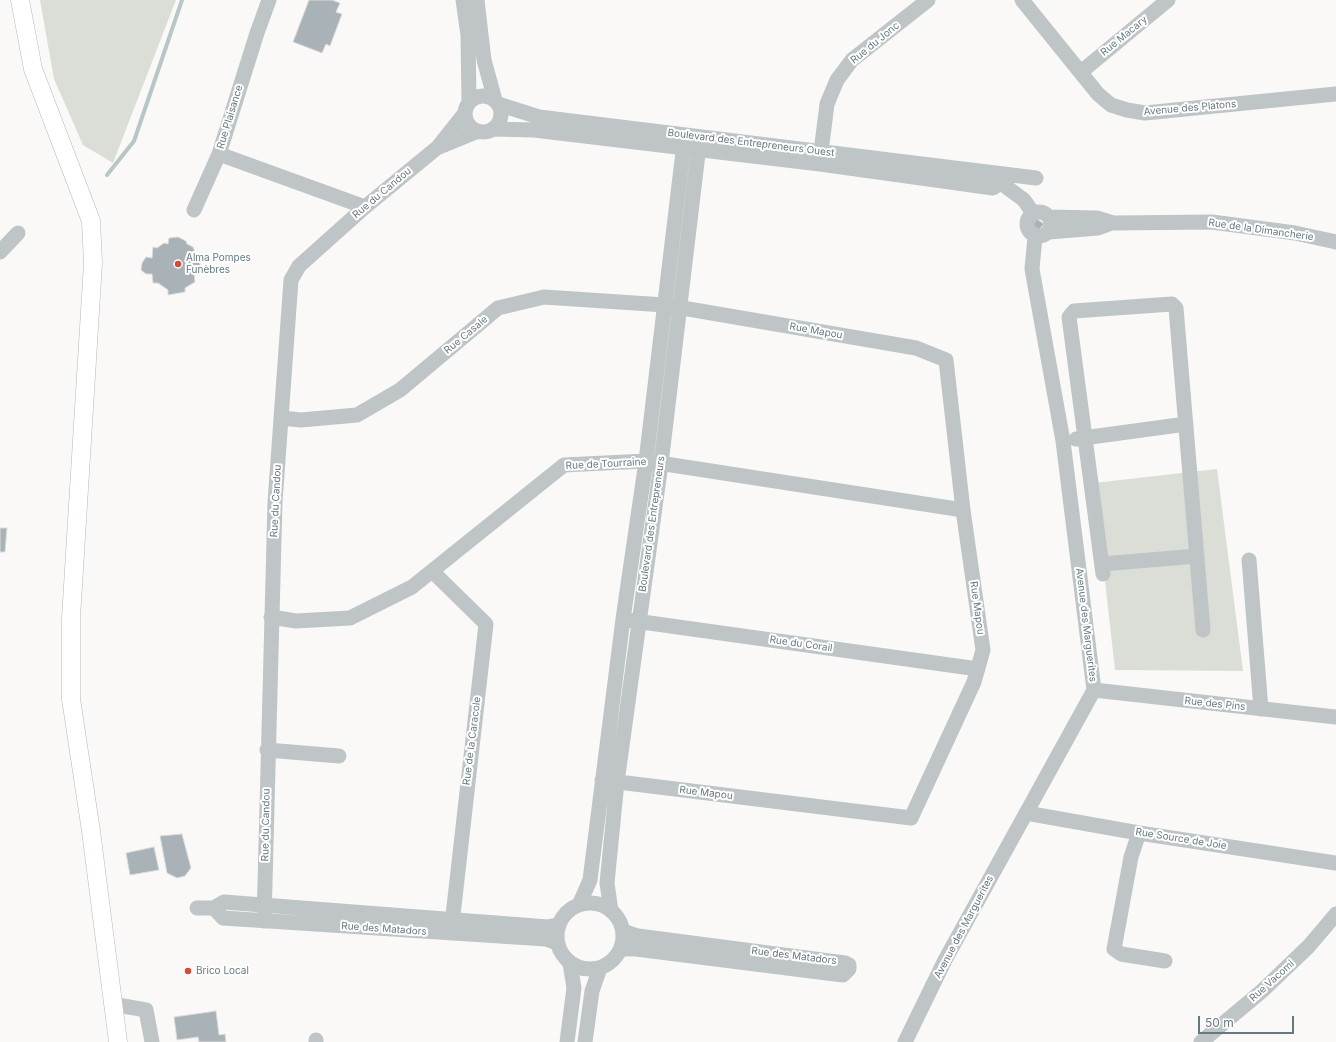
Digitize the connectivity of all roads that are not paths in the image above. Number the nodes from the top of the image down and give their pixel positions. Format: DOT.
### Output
graph roads {
  1 [pos="20,0"];
  2 [pos="269,0"];
  3 [pos="463,0"];
  4 [pos="477,0"];
  5 [pos="928,0"];
  6 [pos="1022,0"];
  7 [pos="1168,0"];
  8 [pos="475,34"];
  9 [pos="1081,72"];
  10 [pos="1336,94"];
  11 [pos="497,102"];
  12 [pos="467,108"];
  13 [pos="493,129"];
  14 [pos="478,132"];
  15 [pos="692,142"];
  16 [pos="438,147"];
  17 [pos="219,154"];
  18 [pos="820,158"];
  19 [pos="998,178"];
  20 [pos="1036,178"];
  21 [pos="365,207"];
  22 [pos="194,210"];
  23 [pos="1033,214"];
  24 [pos="1045,229"];
  25 [pos="18,233"];
  26 [pos="1336,242"];
  27 [pos="0,252"];
  28 [pos="665,305"];
  29 [pos="680,308"];
  30 [pos="281,418"];
  31 [pos="1186,424"];
  32 [pos="1085,438"];
  33 [pos="1063,441"];
  34 [pos="646,461"];
  35 [pos="661,464"];
  36 [pos="963,510"];
  37 [pos="1196,556"];
  38 [pos="1249,560"];
  39 [pos="432,571"];
  40 [pos="272,617"];
  41 [pos="623,619"];
  42 [pos="638,621"];
  43 [pos="1203,630"];
  44 [pos="978,669"];
  45 [pos="1094,690"];
  46 [pos="1261,709"];
  47 [pos="1336,717"];
  48 [pos="267,750"];
  49 [pos="339,756"];
  50 [pos="602,780"];
  51 [pos="617,782"];
  52 [pos="1026,814"];
  53 [pos="1139,833"];
  54 [pos="1336,863"];
  55 [pos="265,905"];
  56 [pos="579,905"];
  57 [pos="197,908"];
  58 [pos="214,908"];
  59 [pos="611,911"];
  60 [pos="1336,914"];
  61 [pos="264,921"];
  62 [pos="559,924"];
  63 [pos="451,926"];
  64 [pos="623,931"];
  65 [pos="557,943"];
  66 [pos="621,949"];
  67 [pos="1165,961"];
  68 [pos="570,963"];
  69 [pos="600,968"];
  70 [pos="112,1004"];
  71 [pos="118,1042"];
  72 [pos="152,1042"];
  73 [pos="567,1042"];
  74 [pos="585,1042"];
  75 [pos="905,1042"];
  76 [pos="1201,1042"];
  1 -- 70 [label="main road"];
  2 -- 17 [label="street, Rue Plaisance"];
  3 -- 8 [label="street"];
  4 -- 8 [label="street"];
  5 -- 18 [label="street, Rue du Jonc"];
  6 -- 9 [label="street, Avenue des Platons"];
  7 -- 9 [label="street, Rue Macary"];
  8 -- 11 [label="street"];
  8 -- 12 [label="street"];
  9 -- 10 [label="street, Avenue des Platons"];
  11 -- 12 [label="street"];
  11 -- 13 [label="street"];
  11 -- 15 [label="street, Boulevard des Entrepreneurs Ouest"];
  12 -- 14 [label="street"];
  12 -- 16 [label="street, Rue du Candou"];
  13 -- 14 [label="street"];
  13 -- 15 [label="street, Boulevard des Entrepreneurs Ouest"];
  14 -- 16 [label="street, Rue du Candou"];
  15 -- 18 [label="street, Boulevard des Entrepreneurs Ouest"];
  15 -- 28 [label="street, Boulevard des Entrepreneurs"];
  15 -- 29 [label="street, Boulevard des Entrepreneurs"];
  16 -- 21 [label="street, Rue du Candou"];
  17 -- 21 [label="street, Rue Plaisance"];
  17 -- 22 [label="street"];
  18 -- 19 [label="street, Boulevard des Entrepreneurs Ouest"];
  19 -- 20 [label="street, Boulevard des Entrepreneurs Ouest"];
  19 -- 23 [label="street"];
  21 -- 30 [label="street, Rue du Candou"];
  23 -- 24 [label="street"];
  23 -- 24 [label="street"];
  24 -- 26 [label="street, Rue de la Dimancherie"];
  24 -- 33 [label="street, Avenue des Marguerites"];
  25 -- 27 [label="street"];
  28 -- 29 [label="street, Rue Mapou"];
  28 -- 30 [label="street, Rue Casale"];
  28 -- 34 [label="street, Boulevard des Entrepreneurs"];
  29 -- 35 [label="street, Boulevard des Entrepreneurs"];
  29 -- 36 [label="street, Rue Mapou"];
  30 -- 40 [label="street, Rue du Candou"];
  31 -- 32 [label="street"];
  31 -- 32 [label="street"];
  31 -- 37 [label="street"];
  32 -- 33 [label="street"];
  32 -- 37 [label="street"];
  33 -- 45 [label="street, Avenue des Marguerites"];
  34 -- 35 [label="street, Rue de Tourraine"];
  34 -- 39 [label="street, Rue de Tourraine"];
  34 -- 41 [label="street, Boulevard des Entrepreneurs"];
  35 -- 36 [label="street, Rue de Tourraine"];
  35 -- 42 [label="street, Boulevard des Entrepreneurs"];
  36 -- 44 [label="street, Rue Mapou"];
  37 -- 43 [label="street"];
  38 -- 46 [label="street"];
  39 -- 40 [label="street, Rue de Tourraine"];
  39 -- 63 [label="street, Rue de la Caracole"];
  40 -- 48 [label="street, Rue du Candou"];
  41 -- 42 [label="street, Rue du Corail"];
  41 -- 50 [label="street, Boulevard des Entrepreneurs"];
  42 -- 44 [label="street, Rue du Corail"];
  42 -- 51 [label="street, Boulevard des Entrepreneurs"];
  44 -- 51 [label="street, Rue Mapou"];
  45 -- 46 [label="street, Rue des Pins"];
  45 -- 52 [label="street, Avenue des Marguerites"];
  46 -- 47 [label="street, Rue des Pins"];
  48 -- 49 [label="street"];
  48 -- 55 [label="street, Rue du Candou"];
  50 -- 51 [label="street, Rue Mapou"];
  50 -- 56 [label="street, Boulevard des Entrepreneurs"];
  51 -- 59 [label="street, Boulevard des Entrepreneurs"];
  52 -- 53 [label="street, Rue Source de Joie"];
  52 -- 75 [label="street, Avenue des Marguerites"];
  53 -- 54 [label="street, Rue Source de Joie"];
  53 -- 67 [label="street"];
  55 -- 58 [label="street, Rue des Matadors"];
  55 -- 61 [label="street, Rue du Candou"];
  55 -- 63 [label="street, Rue des Matadors"];
  56 -- 59 [label="street"];
  56 -- 62 [label="street"];
  57 -- 58 [label="street, Rue des Matadors"];
  58 -- 61 [label="street, Rue des Matadors"];
  59 -- 64 [label="street"];
  60 -- 76 [label="street, Rue Vacomi"];
  61 -- 63 [label="street, Rue des Matadors"];
  62 -- 63 [label="street, Rue des Matadors"];
  62 -- 65 [label="street"];
  63 -- 65 [label="street, Rue des Matadors"];
  64 -- 66 [label="street"];
  64 -- 66 [label="street, Rue des Matadors"];
  65 -- 68 [label="street"];
  66 -- 69 [label="street"];
  68 -- 69 [label="street"];
  68 -- 73 [label="street"];
  69 -- 74 [label="street"];
  70 -- 71 [label="main road"];
  70 -- 72 [label="street"];
}
